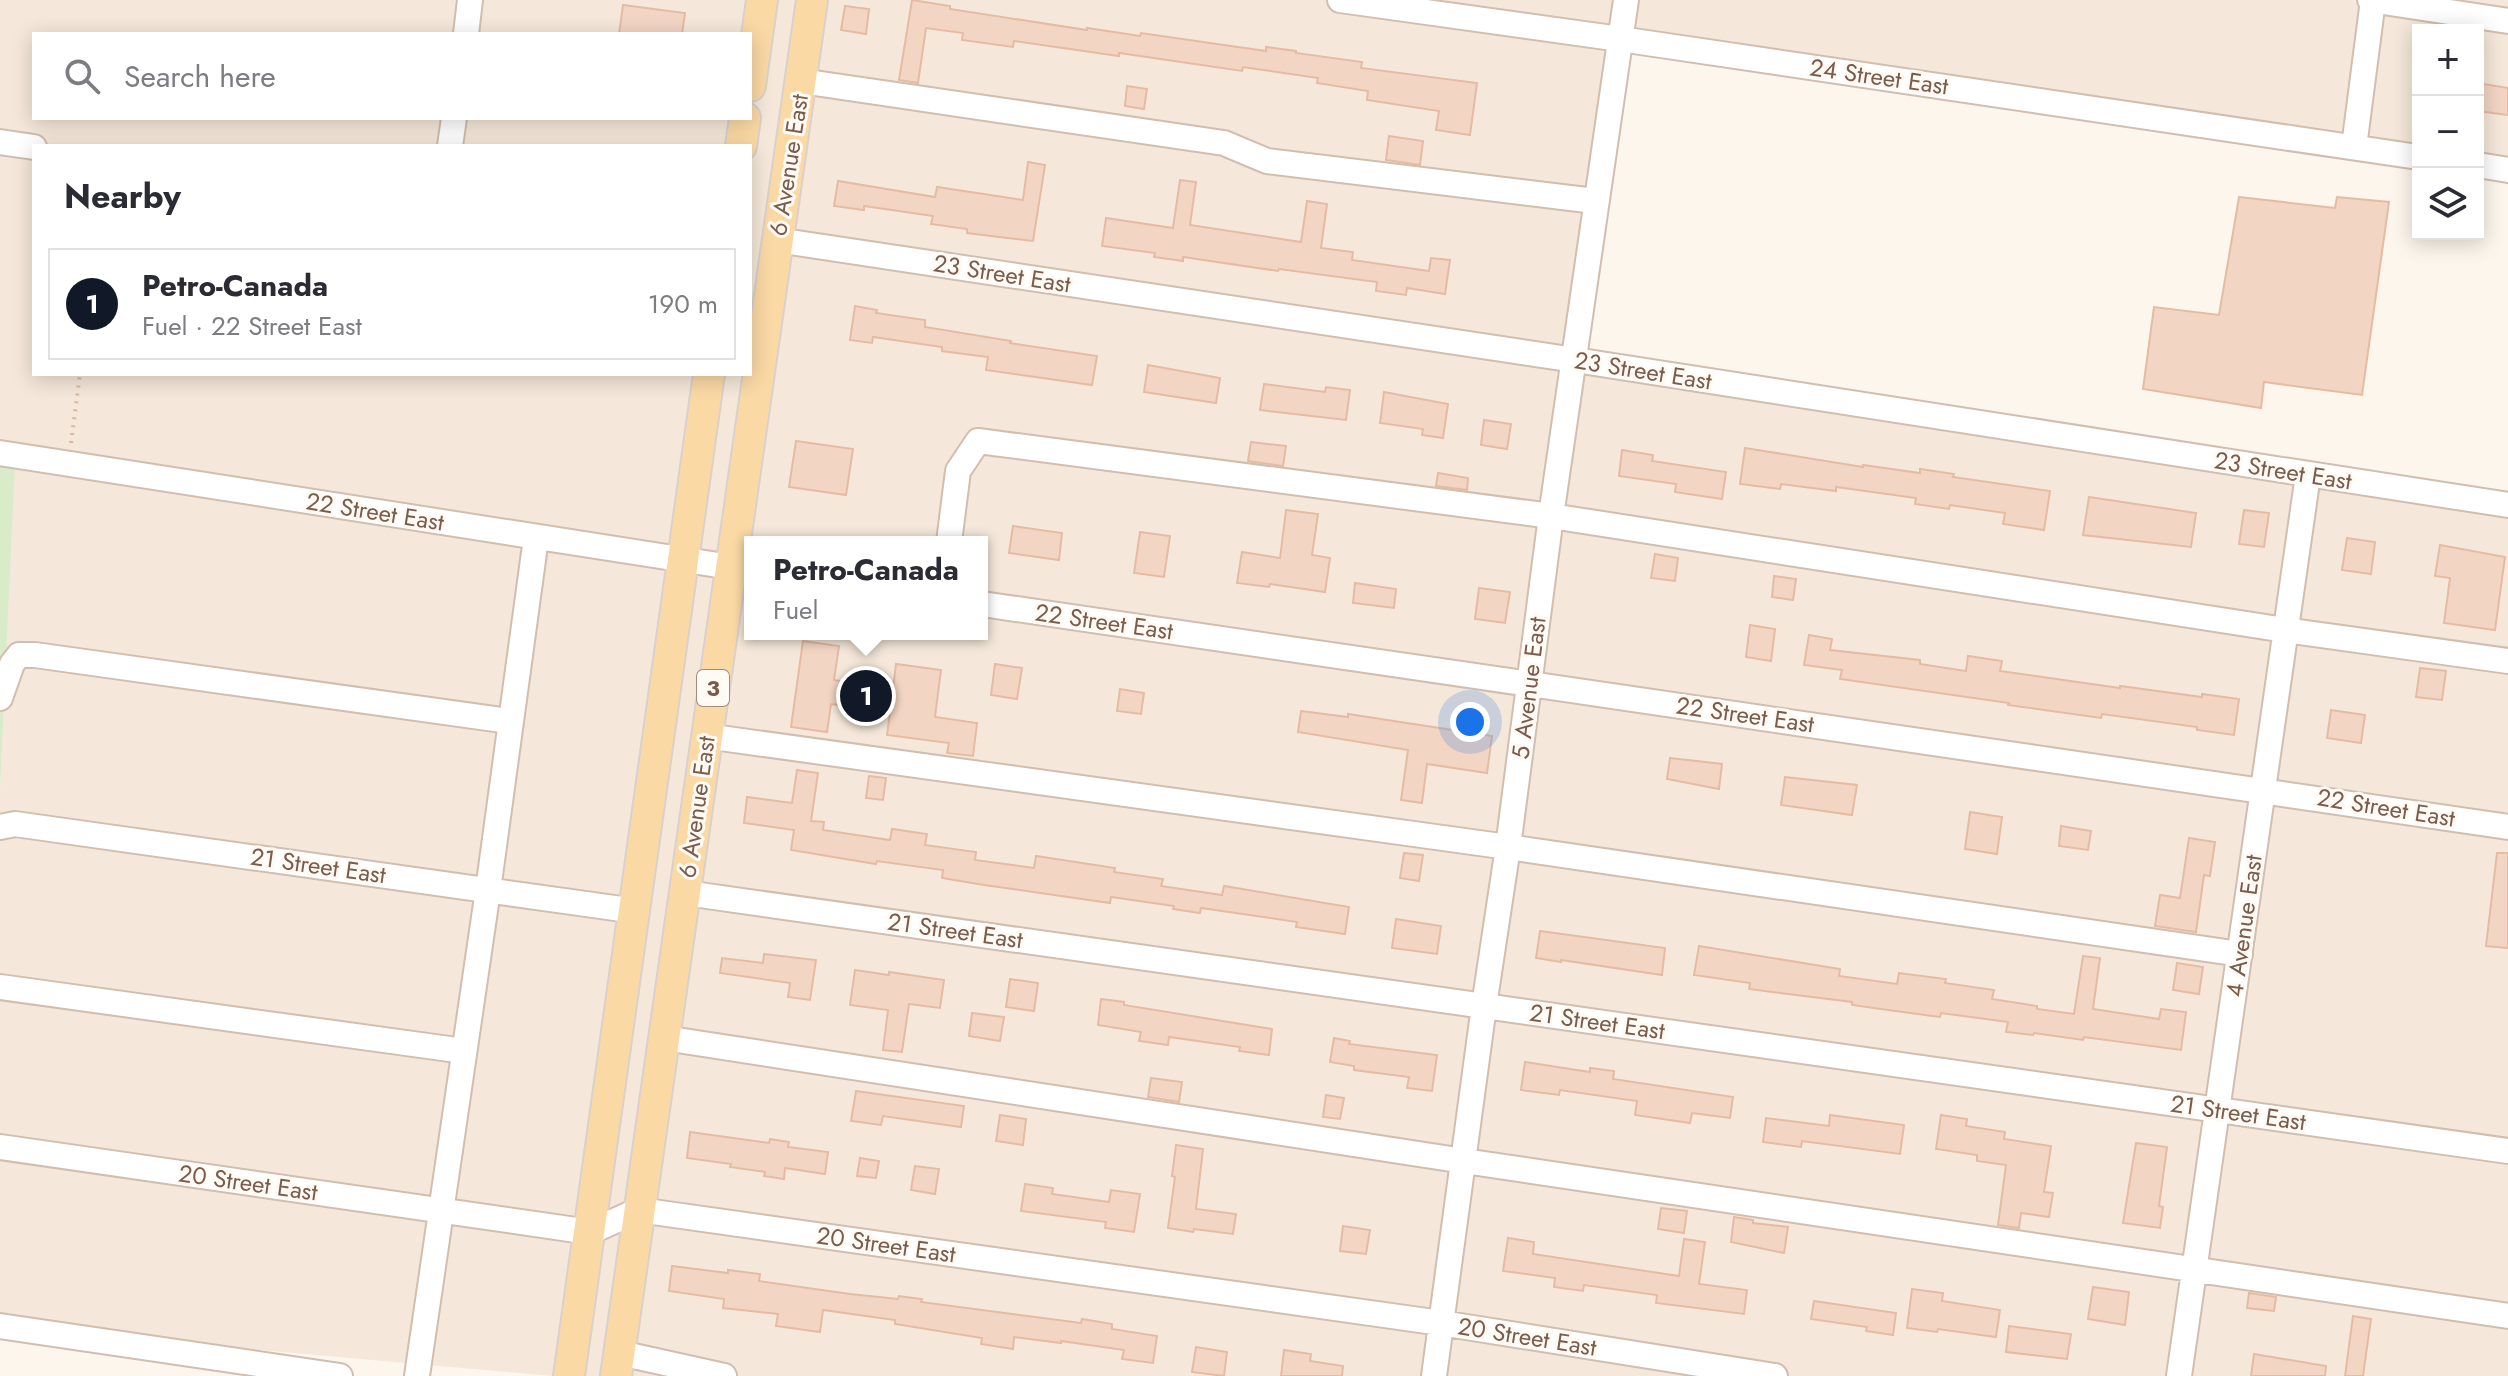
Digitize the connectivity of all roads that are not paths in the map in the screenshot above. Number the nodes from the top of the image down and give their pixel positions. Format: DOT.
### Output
graph roads {
  1 [pos="470,0"];
  2 [pos="762,0"];
  3 [pos="812,0"];
  4 [pos="1340,0"];
  5 [pos="1626,0"];
  6 [pos="2372,0"];
  7 [pos="2508,21"];
  8 [pos="466,32"];
  9 [pos="1620,39"];
  10 [pos="752,72"];
  11 [pos="801,81"];
  12 [pos="454,120"];
  13 [pos="745,120"];
  14 [pos="0,142"];
  15 [pos="450,144"];
  16 [pos="741,144"];
  17 [pos="32,147"];
  18 [pos="2354,147"];
  19 [pos="2412,156"];
  20 [pos="2484,166"];
  21 [pos="2508,170"];
  22 [pos="1595,201"];
  23 [pos="777,240"];
  24 [pos="1575,360"];
  25 [pos="709,376"];
  26 [pos="0,453"];
  27 [pos="2308,475"];
  28 [pos="2508,505"];
  29 [pos="1551,516"];
  30 [pos="950,536"];
  31 [pos="536,538"];
  32 [pos="683,561"];
  33 [pos="740,569"];
  34 [pos="988,605"];
  35 [pos="2285,630"];
  36 [pos="2508,661"];
  37 [pos="1529,684"];
  38 [pos="0,698"];
  39 [pos="509,721"];
  40 [pos="706,736"];
  41 [pos="2264,790"];
  42 [pos="0,827"];
  43 [pos="2508,827"];
  44 [pos="1508,847"];
  45 [pos="488,890"];
  46 [pos="686,893"];
  47 [pos="636,911"];
  48 [pos="2240,954"];
  49 [pos="0,987"];
  50 [pos="1484,1006"];
  51 [pos="664,1038"];
  52 [pos="464,1051"];
  53 [pos="2219,1111"];
  54 [pos="0,1147"];
  55 [pos="2508,1151"];
  56 [pos="1464,1161"];
  57 [pos="442,1210"];
  58 [pos="639,1210"];
  59 [pos="590,1232"];
  60 [pos="2196,1271"];
  61 [pos="2508,1316"];
  62 [pos="1441,1323"];
  63 [pos="0,1326"];
  64 [pos="618,1365"];
  65 [pos="340,1376"];
  66 [pos="417,1376"];
  67 [pos="569,1376"];
  68 [pos="724,1376"];
  69 [pos="1434,1376"];
  70 [pos="1775,1376"];
  71 [pos="2179,1376"];
  1 -- 8 [label="street"];
  2 -- 10 [label="main road"];
  3 -- 11 [label="main road, 6 Avenue East / 3"];
  4 -- 9 [label="street, 24 Street East"];
  5 -- 9 [label="street, 5 Avenue East"];
  6 -- 7 [label="street"];
  6 -- 18 [label="street"];
  9 -- 18 [label="street, 24 Street East"];
  9 -- 22 [label="street, 5 Avenue East"];
  11 -- 22 [label="street"];
  11 -- 23 [label="main road, 6 Avenue East / 3"];
  12 -- 15 [label="street"];
  13 -- 16 [label="main road, 6 Avenue East"];
  14 -- 17 [label="street"];
  18 -- 19 [label="street, 24 Street East"];
  20 -- 21 [label="street"];
  22 -- 24 [label="street, 5 Avenue East"];
  23 -- 24 [label="street, 23 Street East"];
  23 -- 33 [label="main road, 6 Avenue East / 3"];
  24 -- 27 [label="street, 23 Street East"];
  24 -- 29 [label="street, 5 Avenue East"];
  25 -- 32 [label="main road, 6 Avenue East / 3"];
  26 -- 31 [label="street, 22 Street East"];
  27 -- 28 [label="street, 23 Street East"];
  27 -- 35 [label="street, 4 Avenue East"];
  29 -- 30 [label="street"];
  29 -- 35 [label="street"];
  29 -- 37 [label="street, 5 Avenue East"];
  31 -- 32 [label="street, 22 Street East"];
  31 -- 39 [label="street"];
  32 -- 33 [label="street, 22 Street East"];
  32 -- 47 [label="main road, 6 Avenue East / 3"];
  33 -- 40 [label="main road, 6 Avenue East / 3"];
  34 -- 37 [label="street, 22 Street East"];
  35 -- 36 [label="street"];
  35 -- 41 [label="street, 4 Avenue East"];
  37 -- 41 [label="street, 22 Street East"];
  37 -- 44 [label="street, 5 Avenue East"];
  38 -- 39 [label="street"];
  39 -- 45 [label="street"];
  40 -- 44 [label="street"];
  40 -- 46 [label="main road, 6 Avenue East / 3"];
  41 -- 43 [label="street, 22 Street East"];
  41 -- 48 [label="street, 4 Avenue East"];
  42 -- 45 [label="street, 21 Street East"];
  44 -- 48 [label="street"];
  44 -- 50 [label="street, 5 Avenue East"];
  45 -- 47 [label="street, 21 Street East"];
  45 -- 52 [label="street"];
  46 -- 50 [label="street, 21 Street East"];
  46 -- 51 [label="main road, 6 Avenue East / 3"];
  47 -- 59 [label="main road, 6 Avenue East / 3"];
  48 -- 53 [label="street, 4 Avenue East"];
  49 -- 52 [label="street"];
  50 -- 53 [label="street, 21 Street East"];
  50 -- 56 [label="street, 5 Avenue East"];
  51 -- 56 [label="street"];
  51 -- 58 [label="main road, 6 Avenue East / 3"];
  52 -- 57 [label="street"];
  53 -- 55 [label="street, 21 Street East"];
  53 -- 60 [label="street, 4 Avenue East"];
  54 -- 57 [label="street, 20 Street East"];
  56 -- 60 [label="street"];
  56 -- 62 [label="street, 5 Avenue East"];
  57 -- 59 [label="street, 20 Street East"];
  57 -- 66 [label="street"];
  58 -- 59 [label="street"];
  58 -- 62 [label="street, 20 Street East"];
  58 -- 64 [label="main road, 6 Avenue East / 3"];
  59 -- 67 [label="main road, 6 Avenue East / 3"];
  60 -- 61 [label="street"];
  60 -- 71 [label="street, 4 Avenue East"];
  62 -- 69 [label="street, 5 Avenue East"];
  62 -- 70 [label="street, 20 Street East"];
  63 -- 65 [label="street"];
  64 -- 68 [label="street"];
}
